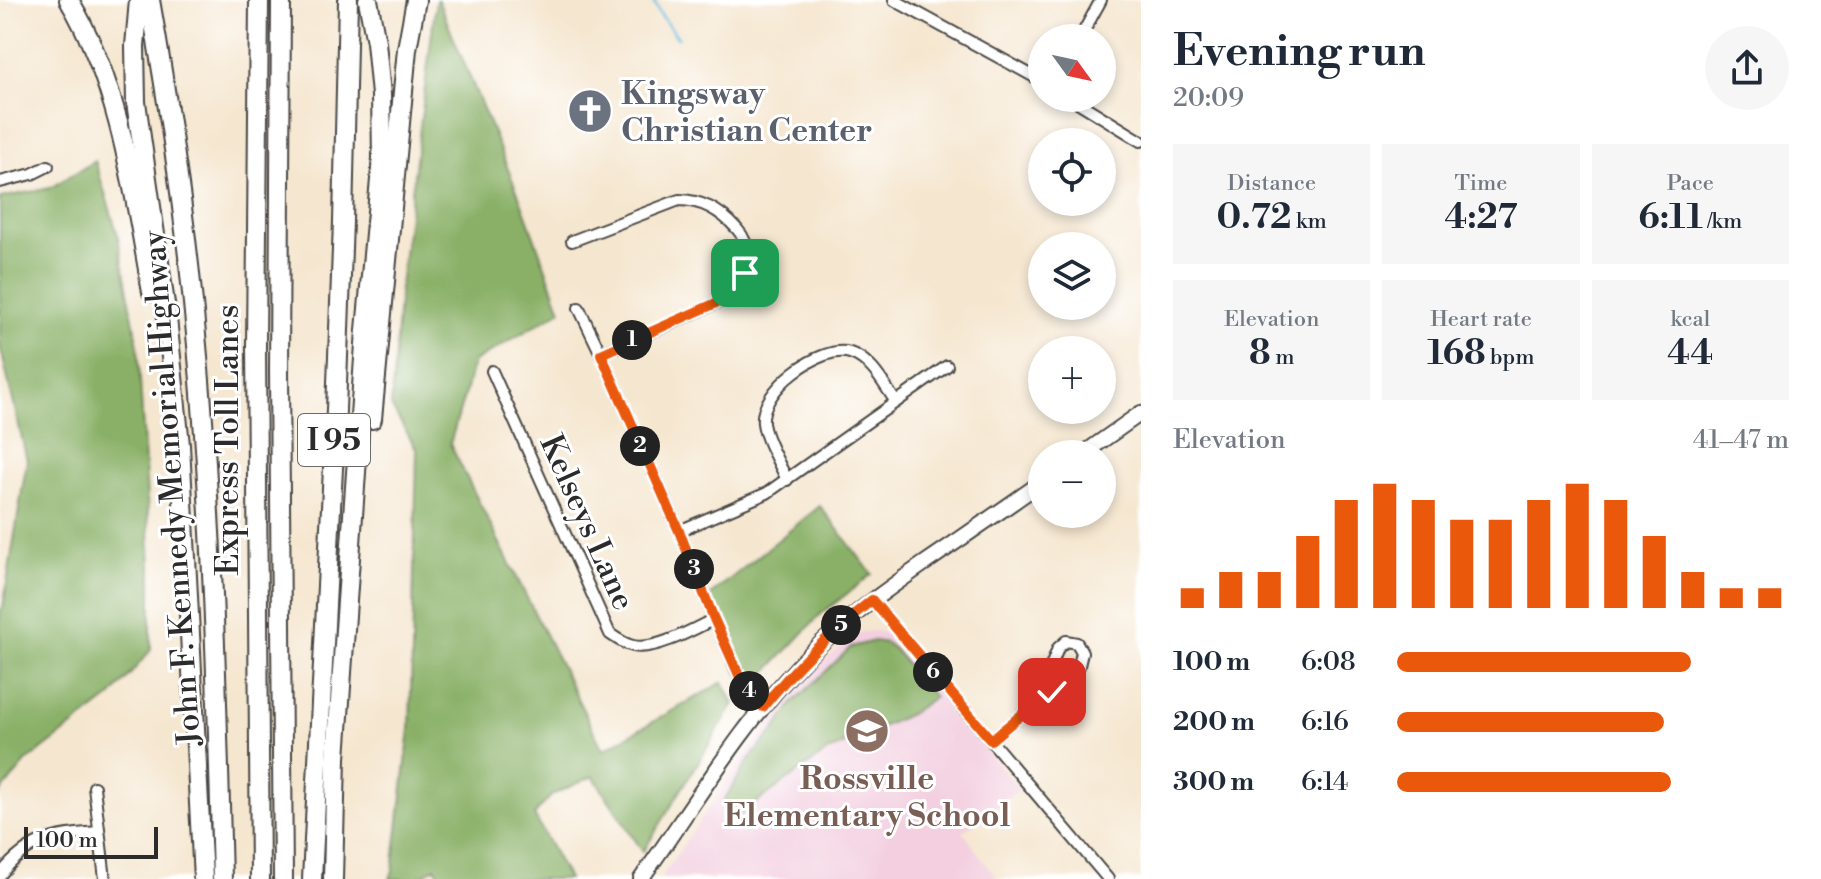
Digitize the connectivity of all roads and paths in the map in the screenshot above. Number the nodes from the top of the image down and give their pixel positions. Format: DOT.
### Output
graph roads {
  1 [pos="69,0"];
  2 [pos="139,0"];
  3 [pos="150,0"];
  4 [pos="259,0"];
  5 [pos="281,0"];
  6 [pos="348,0"];
  7 [pos="368,0"];
  8 [pos="416,0"];
  9 [pos="894,0"];
  10 [pos="1101,0"];
  11 [pos="1088,24"];
  12 [pos="1028,73"];
  13 [pos="1094,112"];
  14 [pos="1141,141"];
  15 [pos="48,166"];
  16 [pos="0,182"];
  17 [pos="572,241"];
  18 [pos="579,308"];
  19 [pos="601,354"];
  20 [pos="947,366"];
  21 [pos="492,371"];
  22 [pos="896,402"];
  23 [pos="1141,413"];
  24 [pos="1103,440"];
  25 [pos="787,480"];
  26 [pos="1028,492"];
  27 [pos="679,531"];
  28 [pos="185,550"];
  29 [pos="872,600"];
  30 [pos="714,619"];
  31 [pos="1038,701"];
  32 [pos="763,707"];
  33 [pos="991,740"];
  34 [pos="94,787"];
  35 [pos="99,832"];
  36 [pos="335,832"];
  37 [pos="0,875"];
  38 [pos="105,879"];
  39 [pos="203,879"];
  40 [pos="222,879"];
  41 [pos="260,879"];
  42 [pos="283,879"];
  43 [pos="312,879"];
  44 [pos="333,879"];
  45 [pos="641,879"];
  46 [pos="1108,879"];
  1 -- 28 [label="highway"];
  2 -- 28 [label="highway"];
  3 -- 40 [label="highway, John F. Kennedy Memorial Highway"];
  4 -- 41 [label="highway, Express Toll Lanes"];
  5 -- 42 [label="highway, Express Toll Lanes"];
  6 -- 43 [label="highway, I 95"];
  7 -- 36 [label="highway"];
  8 -- 36 [label="highway"];
  9 -- 12 [label="street"];
  10 -- 11 [label="street"];
  13 -- 14 [label="street"];
  15 -- 16 [label="street"];
  17 -- 19 [label="street"];
  18 -- 19 [label="street"];
  19 -- 27 [label="street"];
  20 -- 22 [label="street"];
  21 -- 30 [label="street, Kelseys Lane"];
  22 -- 25 [label="street"];
  22 -- 25 [label="street"];
  23 -- 24 [label="main road"];
  25 -- 27 [label="street"];
  26 -- 29 [label="main road"];
  27 -- 30 [label="street"];
  28 -- 39 [label="highway"];
  29 -- 32 [label="main road"];
  29 -- 33 [label="street"];
  30 -- 32 [label="street"];
  31 -- 31 [label="street"];
  31 -- 33 [label="street"];
  32 -- 45 [label="main road"];
  33 -- 46 [label="street"];
  34 -- 35 [label="street"];
  35 -- 37 [label="street"];
  35 -- 38 [label="street"];
  36 -- 44 [label="highway"];
}
